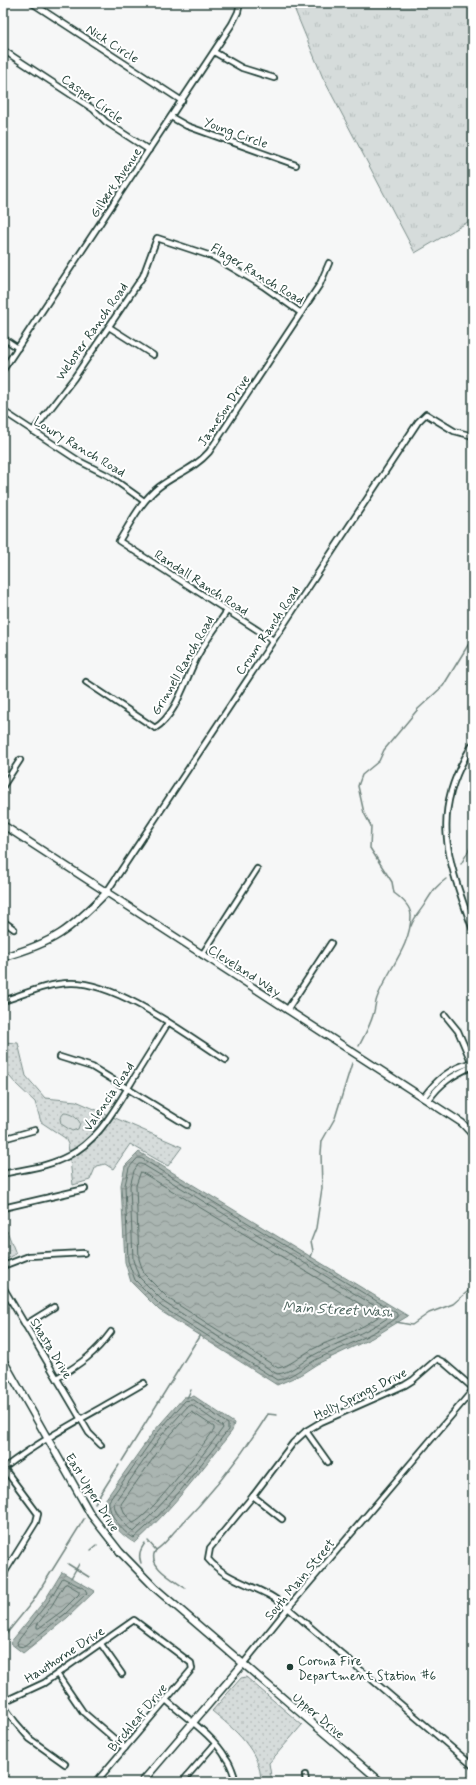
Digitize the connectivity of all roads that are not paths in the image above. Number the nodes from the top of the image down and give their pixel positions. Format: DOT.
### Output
graph roads {
  1 [pos="32,3"];
  2 [pos="240,3"];
  3 [pos="3,50"];
  4 [pos="214,52"];
  5 [pos="274,78"];
  6 [pos="182,101"];
  7 [pos="171,117"];
  8 [pos="149,150"];
  9 [pos="296,165"];
  10 [pos="157,238"];
  11 [pos="329,263"];
  12 [pos="301,312"];
  13 [pos="109,327"];
  14 [pos="3,338"];
  15 [pos="18,348"];
  16 [pos="153,355"];
  17 [pos="3,370"];
  18 [pos="3,411"];
  19 [pos="33,431"];
  20 [pos="473,436"];
  21 [pos="144,501"];
  22 [pos="119,542"];
  23 [pos="227,611"];
  24 [pos="273,640"];
  25 [pos="86,682"];
  26 [pos="473,744"];
  27 [pos="20,760"];
  28 [pos="3,786"];
  29 [pos="3,826"];
  30 [pos="257,870"];
  31 [pos="106,893"];
  32 [pos="3,921"];
  33 [pos="14,929"];
  34 [pos="473,930"];
  35 [pos="330,943"];
  36 [pos="202,955"];
  37 [pos="3,957"];
  38 [pos="3,1001"];
  39 [pos="287,1010"];
  40 [pos="445,1015"];
  41 [pos="168,1023"];
  42 [pos="60,1058"];
  43 [pos="226,1060"];
  44 [pos="472,1064"];
  45 [pos="128,1088"];
  46 [pos="426,1100"];
  47 [pos="187,1125"];
  48 [pos="34,1130"];
  49 [pos="473,1135"];
  50 [pos="3,1139"];
  51 [pos="3,1174"];
  52 [pos="85,1189"];
  53 [pos="3,1208"];
  54 [pos="84,1253"];
  55 [pos="3,1266"];
  56 [pos="3,1287"];
  57 [pos="54,1307"];
  58 [pos="25,1325"];
  59 [pos="111,1332"];
  60 [pos="3,1360"];
  61 [pos="57,1378"];
  62 [pos="144,1383"];
  63 [pos="473,1389"];
  64 [pos="81,1420"];
  65 [pos="306,1432"];
  66 [pos="48,1438"];
  67 [pos="102,1444"];
  68 [pos="328,1462"];
  69 [pos="3,1468"];
  70 [pos="253,1496"];
  71 [pos="282,1519"];
  72 [pos="3,1575"];
  73 [pos="288,1608"];
  74 [pos="101,1644"];
  75 [pos="243,1664"];
  76 [pos="192,1666"];
  77 [pos="57,1674"];
  78 [pos="122,1674"];
  79 [pos="166,1700"];
  80 [pos="3,1704"];
  81 [pos="192,1723"];
  82 [pos="215,1744"];
  83 [pos="125,1748"];
  84 [pos="65,1764"];
  85 [pos="473,1766"];
  86 [pos="234,1775"];
  87 [pos="305,1775"];
  88 [pos="3,1778"];
  89 [pos="7,1782"];
  90 [pos="96,1782"];
  91 [pos="142,1782"];
  92 [pos="182,1782"];
  93 [pos="306,1782"];
  94 [pos="381,1782"];
  1 -- 6 [label="street, Nick Circle"];
  2 -- 4 [label="street, Gilbert Avenue"];
  3 -- 8 [label="street, Casper Circle"];
  4 -- 5 [label="street"];
  4 -- 6 [label="street, Gilbert Avenue"];
  6 -- 7 [label="street, Gilbert Avenue"];
  7 -- 8 [label="street, Gilbert Avenue"];
  7 -- 9 [label="street, Young Circle"];
  8 -- 15 [label="street, Gilbert Avenue"];
  10 -- 12 [label="street, Flager Ranch Road"];
  10 -- 13 [label="street, Webster Ranch Road"];
  11 -- 12 [label="street, Jameson Drive"];
  12 -- 21 [label="street, Jameson Drive"];
  13 -- 16 [label="street"];
  13 -- 19 [label="street, Webster Ranch Road"];
  14 -- 15 [label="street"];
  15 -- 17 [label="street, Gilbert Avenue"];
  18 -- 19 [label="street, Lowry Ranch Road"];
  19 -- 21 [label="street, Lowry Ranch Road"];
  20 -- 24 [label="street, Crown Ranch Road"];
  21 -- 22 [label="street, Jameson Drive"];
  22 -- 23 [label="street, Randall Ranch Road"];
  23 -- 24 [label="street, Randall Ranch Road"];
  23 -- 25 [label="street, Grinnell Ranch Road"];
  24 -- 31 [label="street, Crown Ranch Road"];
  26 -- 34 [label="street"];
  27 -- 28 [label="street"];
  29 -- 31 [label="main road, Cleveland Way"];
  30 -- 36 [label="street"];
  31 -- 36 [label="main road, Cleveland Way"];
  31 -- 37 [label="main road"];
  32 -- 33 [label="street"];
  35 -- 39 [label="street"];
  36 -- 39 [label="main road, Cleveland Way"];
  38 -- 41 [label="street"];
  39 -- 46 [label="main road, Cleveland Way"];
  40 -- 44 [label="street"];
  41 -- 43 [label="street"];
  41 -- 45 [label="street, Valencia Road"];
  42 -- 45 [label="street"];
  44 -- 46 [label="street"];
  45 -- 47 [label="street"];
  45 -- 51 [label="street, Valencia Road"];
  46 -- 49 [label="main road, Cleveland Way"];
  48 -- 50 [label="street"];
  52 -- 53 [label="street"];
  54 -- 55 [label="street"];
  56 -- 58 [label="street, Shasta Drive"];
  57 -- 58 [label="street"];
  58 -- 61 [label="street, Shasta Drive"];
  59 -- 61 [label="street"];
  60 -- 66 [label="main road, East Upper Drive"];
  61 -- 64 [label="street, Shasta Drive"];
  62 -- 64 [label="street"];
  63 -- 65 [label="street, Holly Springs Drive"];
  63 -- 73 [label="street, South Main Street"];
  64 -- 66 [label="street"];
  64 -- 67 [label="street, Shasta Drive"];
  65 -- 68 [label="street"];
  65 -- 70 [label="street, Holly Springs Drive"];
  66 -- 69 [label="street"];
  66 -- 75 [label="main road, East Upper Drive"];
  69 -- 72 [label="street"];
  70 -- 71 [label="street"];
  70 -- 73 [label="street, Holly Springs Drive"];
  73 -- 75 [label="street, South Main Street"];
  73 -- 85 [label="street"];
  74 -- 76 [label="street, Hawthorne Drive"];
  74 -- 77 [label="street, Hawthorne Drive"];
  74 -- 78 [label="street"];
  75 -- 81 [label="main road, South Main Street"];
  75 -- 94 [label="main road, Upper Drive"];
  76 -- 79 [label="street, Birchleaf Drive"];
  77 -- 80 [label="street, Hawthorne Drive"];
  77 -- 83 [label="street"];
  79 -- 81 [label="street"];
  79 -- 83 [label="street, Birchleaf Drive"];
  80 -- 84 [label="street"];
  81 -- 82 [label="street"];
  81 -- 91 [label="main road, South Main Street"];
  82 -- 86 [label="street"];
  82 -- 92 [label="street"];
  83 -- 90 [label="street, Birchleaf Drive"];
  87 -- 93 [label="street"];
  88 -- 89 [label="street"];
}
